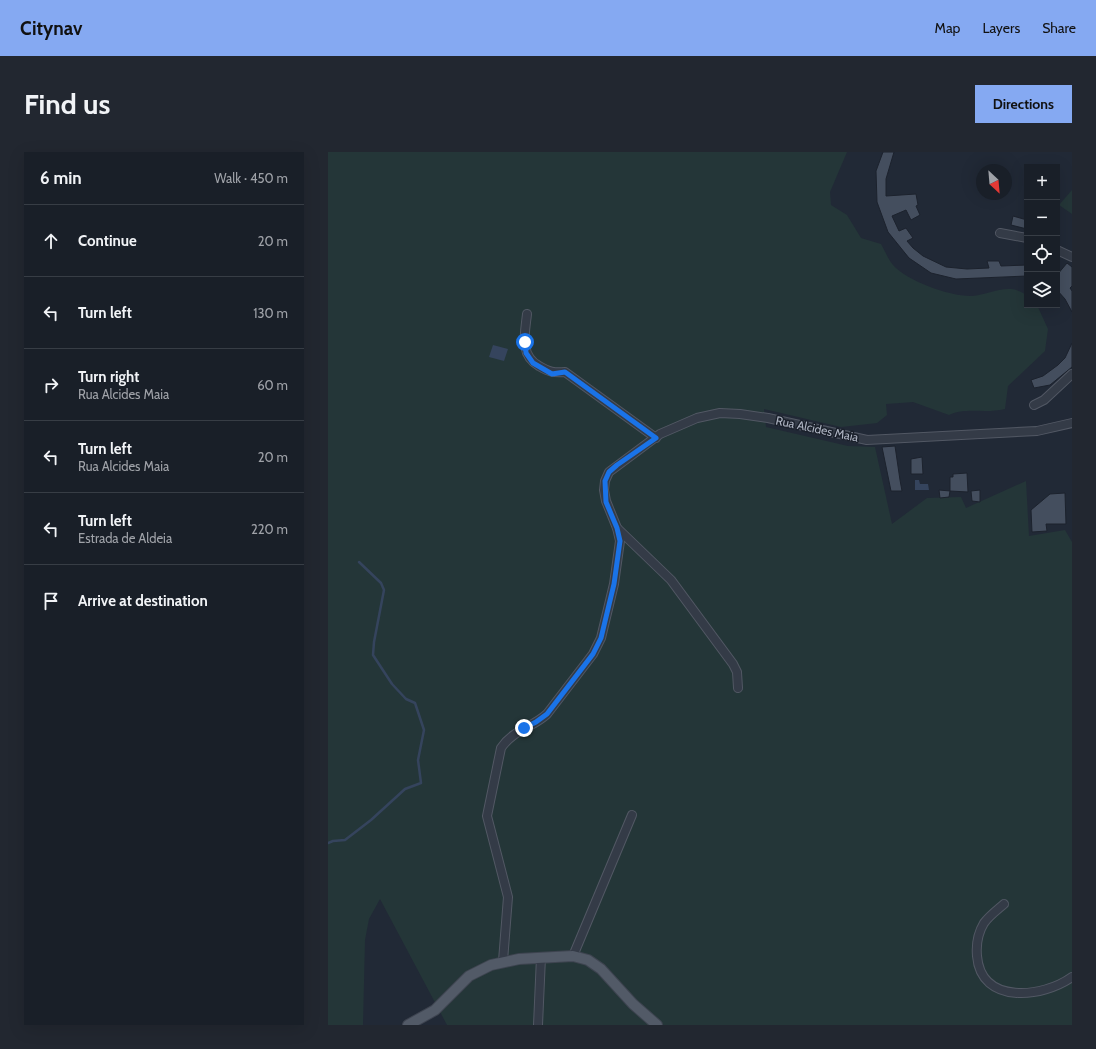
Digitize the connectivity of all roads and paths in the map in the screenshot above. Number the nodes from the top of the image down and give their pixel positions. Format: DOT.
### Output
graph roads {
  1 [pos="1000,233"];
  2 [pos="1024,237"];
  3 [pos="1060,251"];
  4 [pos="1072,257"];
  5 [pos="527,314"];
  6 [pos="1072,374"];
  7 [pos="1034,405"];
  8 [pos="1072,423"];
  9 [pos="656,438"];
  10 [pos="617,528"];
  11 [pos="738,688"];
  12 [pos="632,815"];
  13 [pos="1004,904"];
  14 [pos="573,956"];
  15 [pos="541,957"];
  16 [pos="504,961"];
  17 [pos="1072,977"];
  18 [pos="408,1025"];
  19 [pos="538,1025"];
  20 [pos="657,1025"];
  1 -- 2 [label="street"];
  3 -- 4 [label="street"];
  5 -- 9 [label="street"];
  6 -- 7 [label="street"];
  8 -- 9 [label="street, Rua Alcides Maia"];
  9 -- 10 [label="street, Rua Alcides Maia"];
  10 -- 11 [label="street"];
  10 -- 16 [label="street"];
  12 -- 14 [label="street"];
  13 -- 17 [label="street"];
  14 -- 15 [label="main road"];
  14 -- 20 [label="main road"];
  15 -- 16 [label="main road"];
  15 -- 19 [label="street"];
  16 -- 18 [label="main road"];
}
